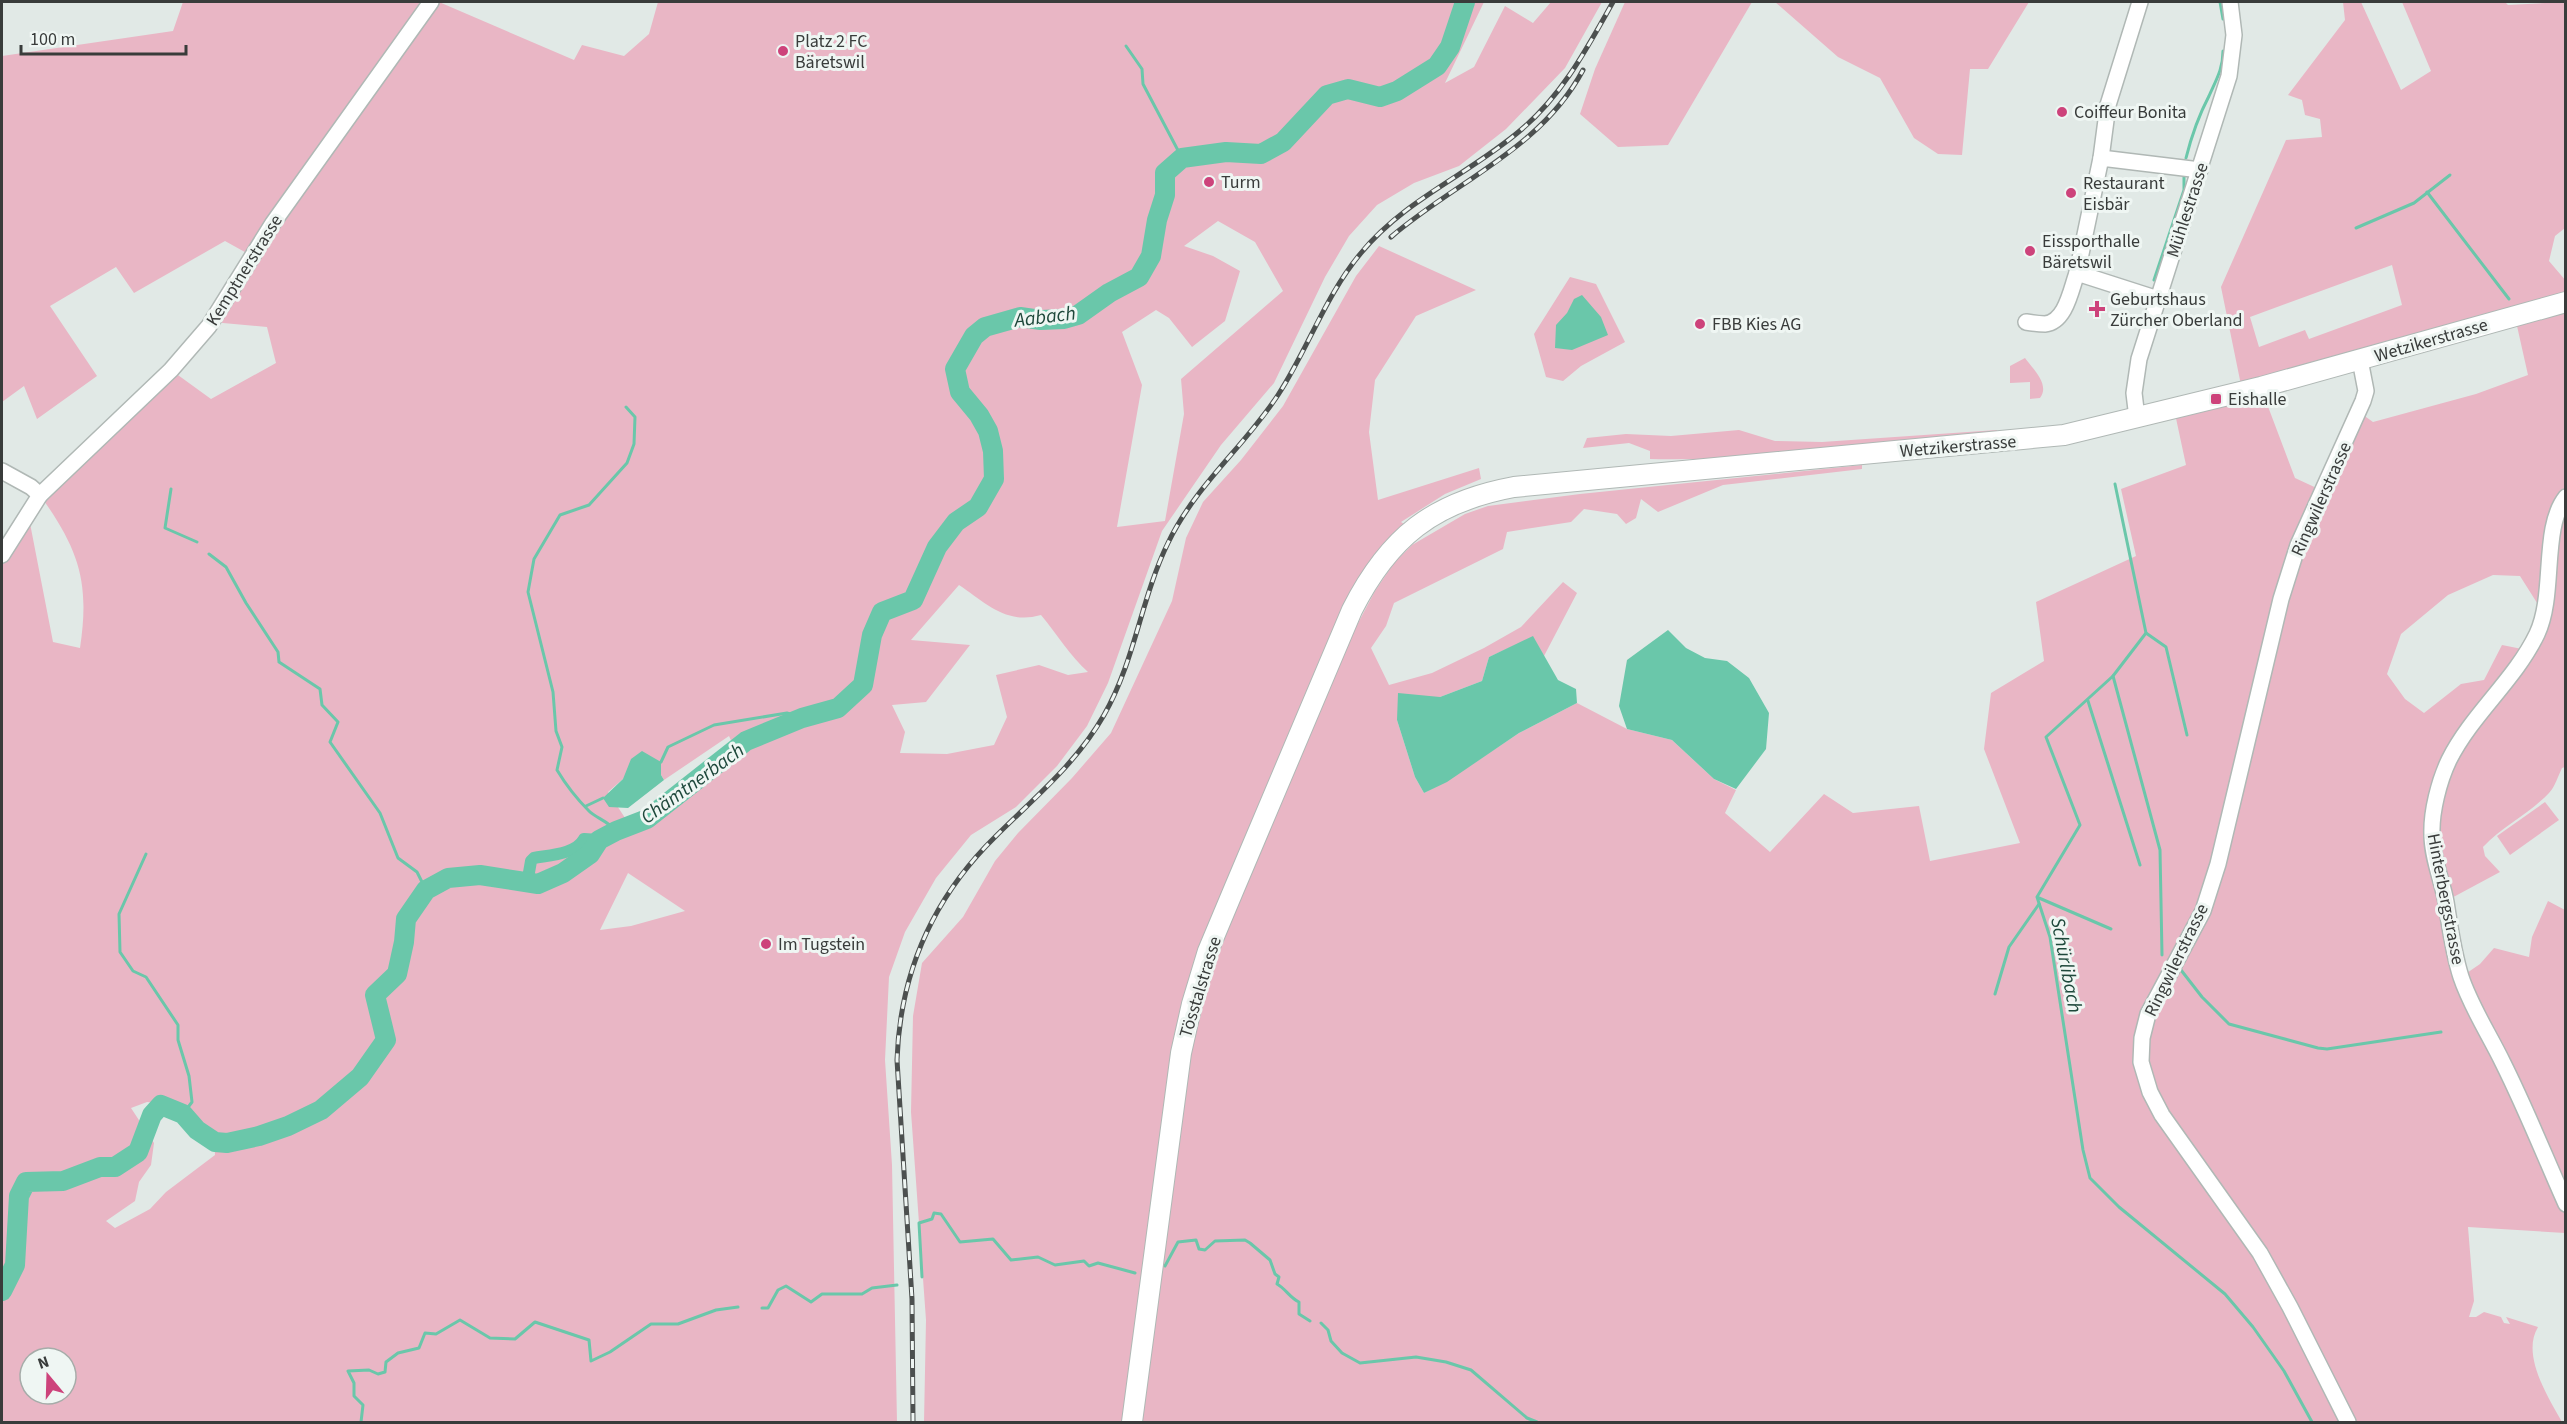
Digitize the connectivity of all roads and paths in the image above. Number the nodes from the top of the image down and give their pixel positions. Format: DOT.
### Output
graph roads {
  1 [pos="431,2"];
  2 [pos="2140,2"];
  3 [pos="2230,2"];
  4 [pos="2102,158"];
  5 [pos="2200,170"];
  6 [pos="2077,273"];
  7 [pos="2158,299"];
  8 [pos="2565,302"];
  9 [pos="2026,322"];
  10 [pos="2360,360"];
  11 [pos="2138,418"];
  12 [pos="2,471"];
  13 [pos="40,495"];
  14 [pos="2565,497"];
  15 [pos="2,555"];
  16 [pos="1367,579"];
  17 [pos="2565,1204"];
  18 [pos="1132,1422"];
  19 [pos="2348,1422"];
  1 -- 13 [label="street, Kemptnerstrasse"];
  2 -- 4 [label="street"];
  3 -- 5 [label="street, Mühlestrasse"];
  4 -- 5 [label="street"];
  4 -- 6 [label="street"];
  5 -- 7 [label="street, Mühlestrasse"];
  6 -- 7 [label="street"];
  6 -- 9 [label="street"];
  7 -- 11 [label="street, Mühlestrasse"];
  8 -- 10 [label="main road, Wetzikerstrasse"];
  10 -- 11 [label="main road, Wetzikerstrasse"];
  10 -- 19 [label="street, Ringwilerstrasse"];
  11 -- 16 [label="main road, Wetzikerstrasse"];
  12 -- 13 [label="street"];
  13 -- 15 [label="street, Kemptnerstrasse"];
  14 -- 17 [label="street, Hinterbergstrasse"];
  16 -- 18 [label="main road, Tösstalstrasse"];
}
